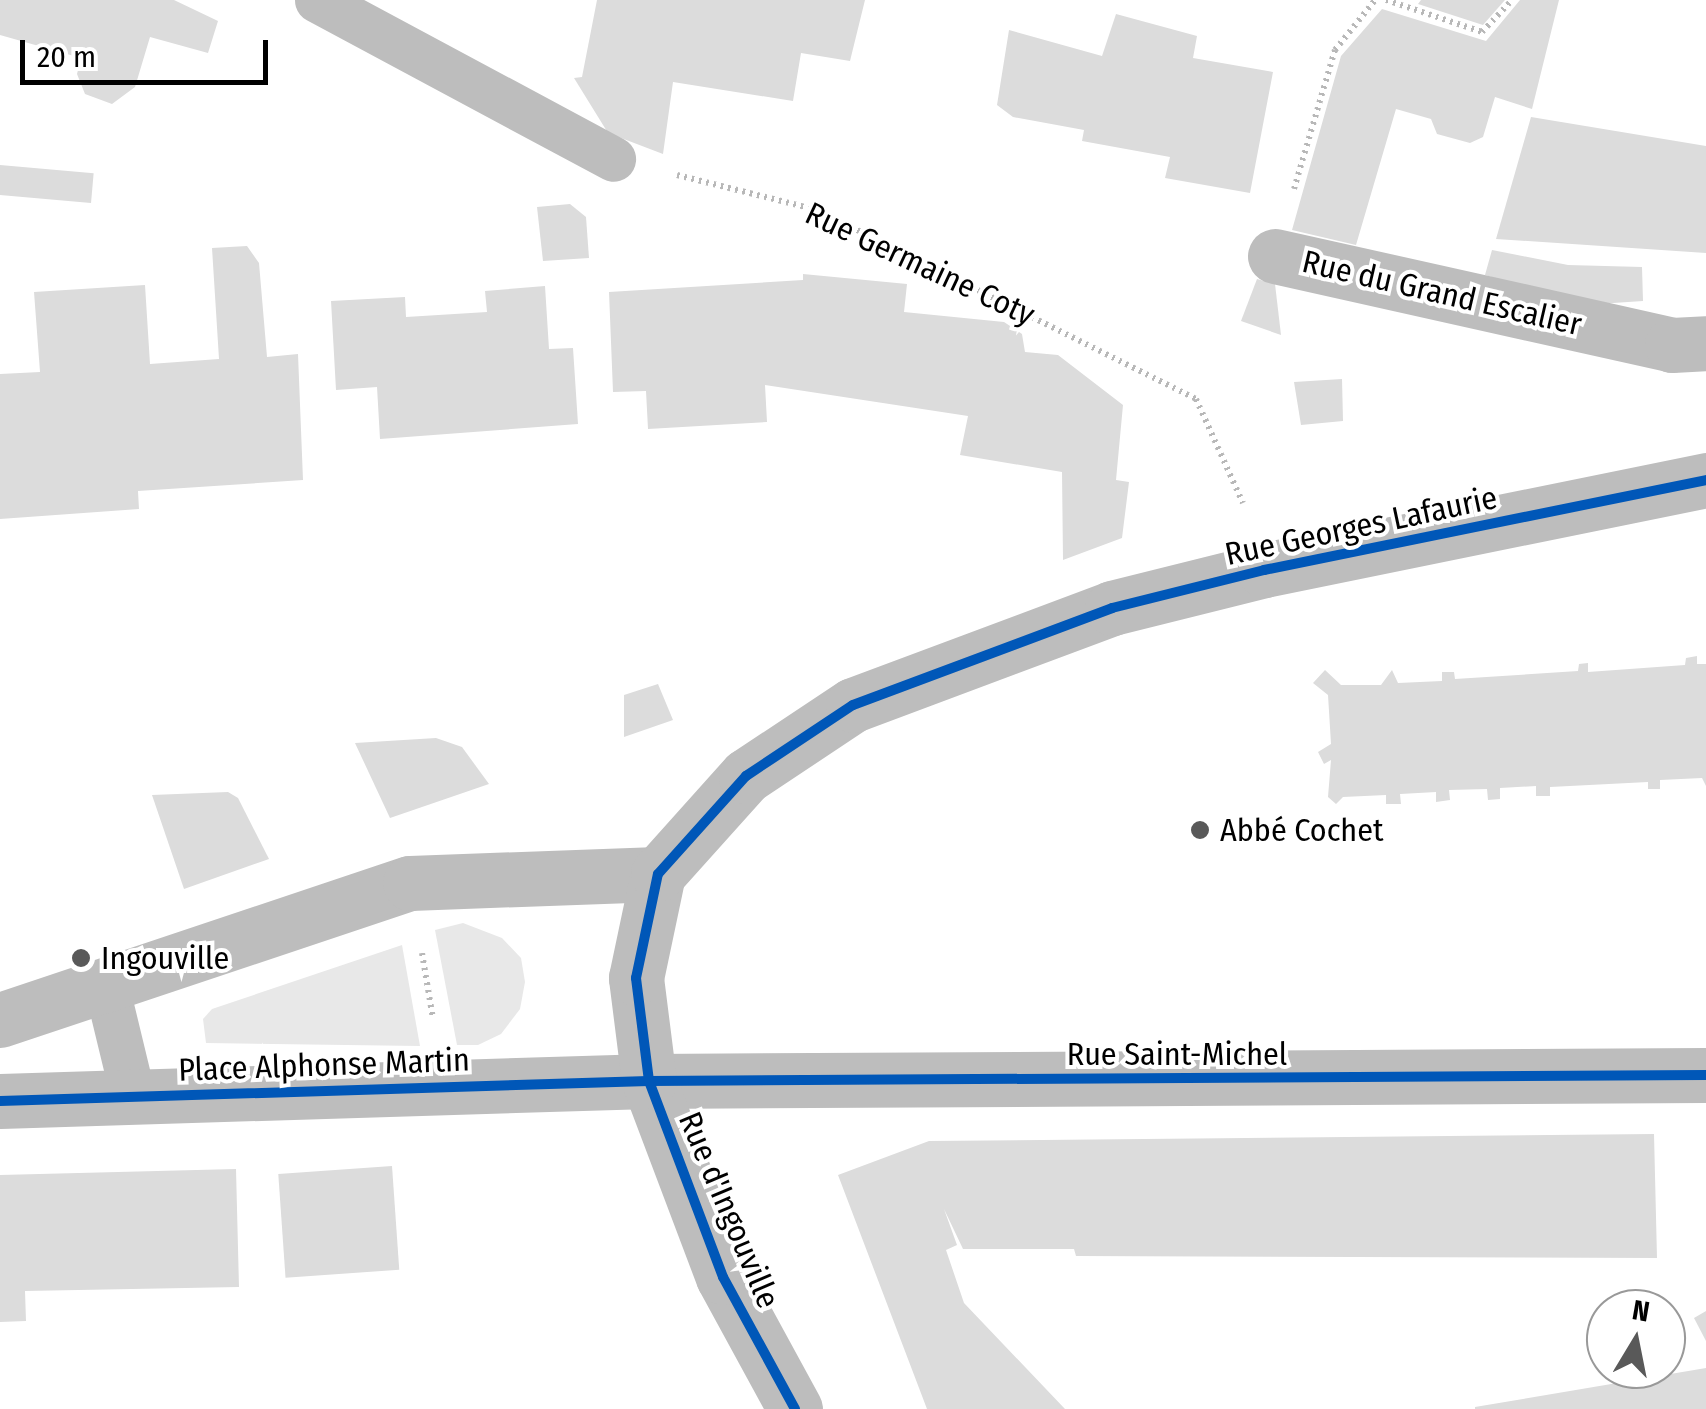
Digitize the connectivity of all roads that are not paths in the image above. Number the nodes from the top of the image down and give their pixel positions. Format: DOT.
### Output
graph roads {
  1 [pos="317,0"];
  2 [pos="613,159"];
  3 [pos="1274,256"];
  4 [pos="1706,343"];
  5 [pos="1706,480"];
  6 [pos="658,874"];
  7 [pos="106,985"];
  8 [pos="0,1020"];
  9 [pos="1706,1076"];
  10 [pos="649,1080"];
  11 [pos="133,1097"];
  12 [pos="0,1101"];
  13 [pos="795,1409"];
  1 -- 2 [label="lane"];
  3 -- 4 [label="street, Rue du Grand Escalier"];
  5 -- 6 [label="street, Rue Georges Lafaurie"];
  6 -- 7 [label="street"];
  6 -- 10 [label="street, Rue Georges Lafaurie"];
  7 -- 8 [label="street"];
  7 -- 11 [label="lane"];
  9 -- 10 [label="street, Rue Saint-Michel"];
  10 -- 11 [label="street, Place Alphonse Martin"];
  10 -- 13 [label="street, Rue d'Ingouville"];
  11 -- 12 [label="street, Place Alphonse Martin"];
}
